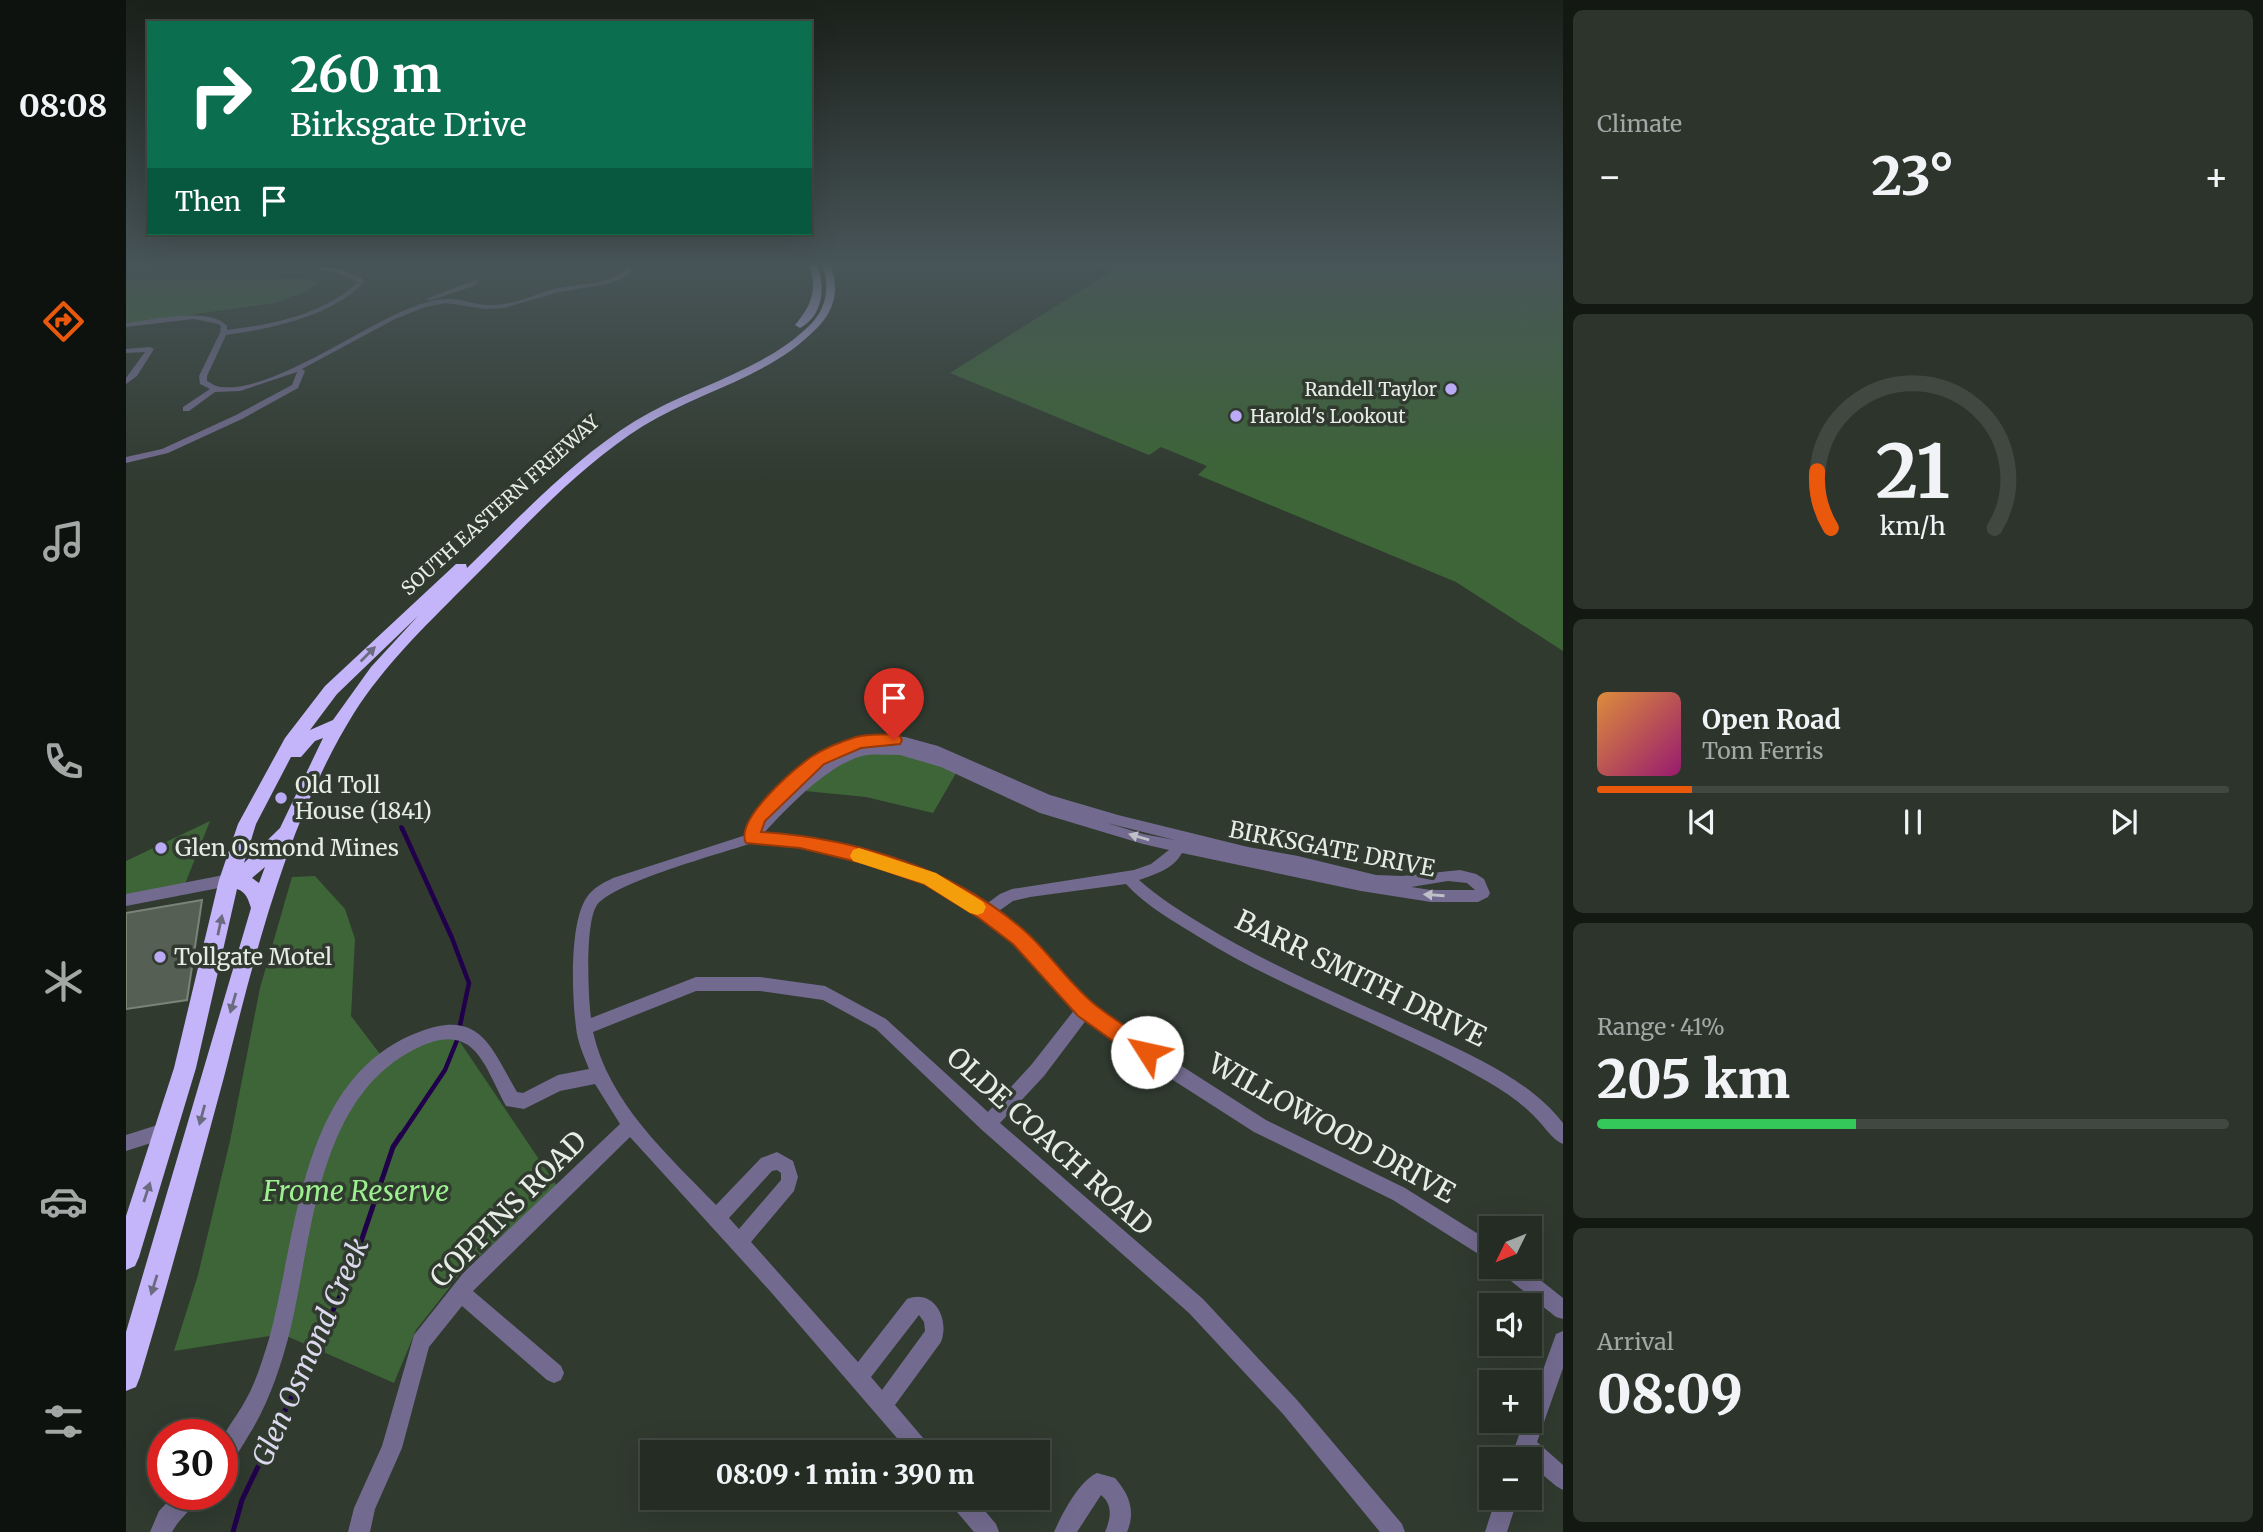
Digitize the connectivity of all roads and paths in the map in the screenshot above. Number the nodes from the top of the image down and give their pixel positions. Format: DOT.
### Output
graph roads {
  1 [pos="221,336"];
  2 [pos="360,336"];
  3 [pos="785,336"];
  4 [pos="804,336"];
  5 [pos="126,351"];
  6 [pos="297,369"];
  7 [pos="126,382"];
  8 [pos="214,389"];
  9 [pos="186,409"];
  10 [pos="126,460"];
  11 [pos="338,725"];
  12 [pos="262,793"];
  13 [pos="292,825"];
  14 [pos="752,838"];
  15 [pos="1181,841"];
  16 [pos="1129,878"];
  17 [pos="229,880"];
  18 [pos="126,900"];
  19 [pos="261,910"];
  20 [pos="985,913"];
  21 [pos="1085,1009"];
  22 [pos="583,1028"];
  23 [pos="599,1075"];
  24 [pos="988,1124"];
  25 [pos="631,1125"];
  26 [pos="167,1130"];
  27 [pos="1563,1136"];
  28 [pos="126,1143"];
  29 [pos="716,1218"];
  30 [pos="739,1242"];
  31 [pos="1479,1245"];
  32 [pos="126,1257"];
  33 [pos="1524,1279"];
  34 [pos="460,1292"];
  35 [pos="1563,1310"];
  36 [pos="1563,1341"];
  37 [pos="554,1373"];
  38 [pos="126,1377"];
  39 [pos="858,1378"];
  40 [pos="883,1405"];
  41 [pos="238,1436"];
  42 [pos="912,1440"];
  43 [pos="1524,1447"];
  44 [pos="1542,1466"];
  45 [pos="1563,1479"];
  46 [pos="175,1510"];
  47 [pos="970,1510"];
  48 [pos="1503,1510"];
  49 [pos="161,1532"];
  50 [pos="359,1532"];
  51 [pos="988,1532"];
  52 [pos="1065,1532"];
  53 [pos="1116,1532"];
  54 [pos="1394,1532"];
  55 [pos="1496,1532"];
  1 -- 8 [label="street"];
  2 -- 6 [label="street"];
  12 -- 3 [label="highway, SOUTH EASTERN FREEWAY, one-way"];
  4 -- 11 [label="highway, SOUTH EASTERN FREEWAY"];
  5 -- 7 [label="street"];
  6 -- 8 [label="street"];
  6 -- 10 [label="street"];
  8 -- 9 [label="street"];
  11 -- 12 [label="highway"];
  11 -- 13 [label="highway, SOUTH EASTERN FREEWAY"];
  12 -- 17 [label="highway"];
  13 -- 17 [label="highway"];
  13 -- 19 [label="highway"];
  14 -- 15 [label="street, BIRKSGATE DRIVE"];
  14 -- 20 [label="street, WILLOWOOD DRIVE"];
  14 -- 22 [label="street, BIRKSGATE DRIVE"];
  15 -- 15 [label="street, BIRKSGATE DRIVE, one-way"];
  15 -- 16 [label="street"];
  16 -- 20 [label="street"];
  16 -- 27 [label="street, BARR SMITH DRIVE"];
  17 -- 18 [label="street"];
  17 -- 19 [label="highway"];
  26 -- 17 [label="highway, one-way"];
  19 -- 38 [label="highway, one-way"];
  20 -- 21 [label="street, WILLOWOOD DRIVE"];
  21 -- 24 [label="street"];
  21 -- 31 [label="street, WILLOWOOD DRIVE"];
  22 -- 23 [label="street, BIRKSGATE DRIVE"];
  22 -- 24 [label="street, OLDE COACH ROAD"];
  23 -- 25 [label="street, BIRKSGATE DRIVE"];
  23 -- 41 [label="street"];
  24 -- 54 [label="street, OLDE COACH ROAD"];
  25 -- 29 [label="street, BIRKSGATE DRIVE"];
  25 -- 34 [label="street, COPPINS ROAD"];
  26 -- 28 [label="street"];
  32 -- 26 [label="highway, one-way"];
  29 -- 30 [label="street, BIRKSGATE DRIVE"];
  29 -- 30 [label="street"];
  30 -- 39 [label="street, BIRKSGATE DRIVE"];
  33 -- 35 [label="street"];
  34 -- 37 [label="street"];
  34 -- 50 [label="street, COPPINS ROAD"];
  36 -- 43 [label="street"];
  39 -- 40 [label="street, BIRKSGATE DRIVE"];
  39 -- 40 [label="street"];
  40 -- 42 [label="street, BIRKSGATE DRIVE"];
  44 -- 45 [label="street"];
  46 -- 49 [label="street"];
  47 -- 51 [label="street"];
  48 -- 55 [label="street"];
  52 -- 53 [label="street"];
}
